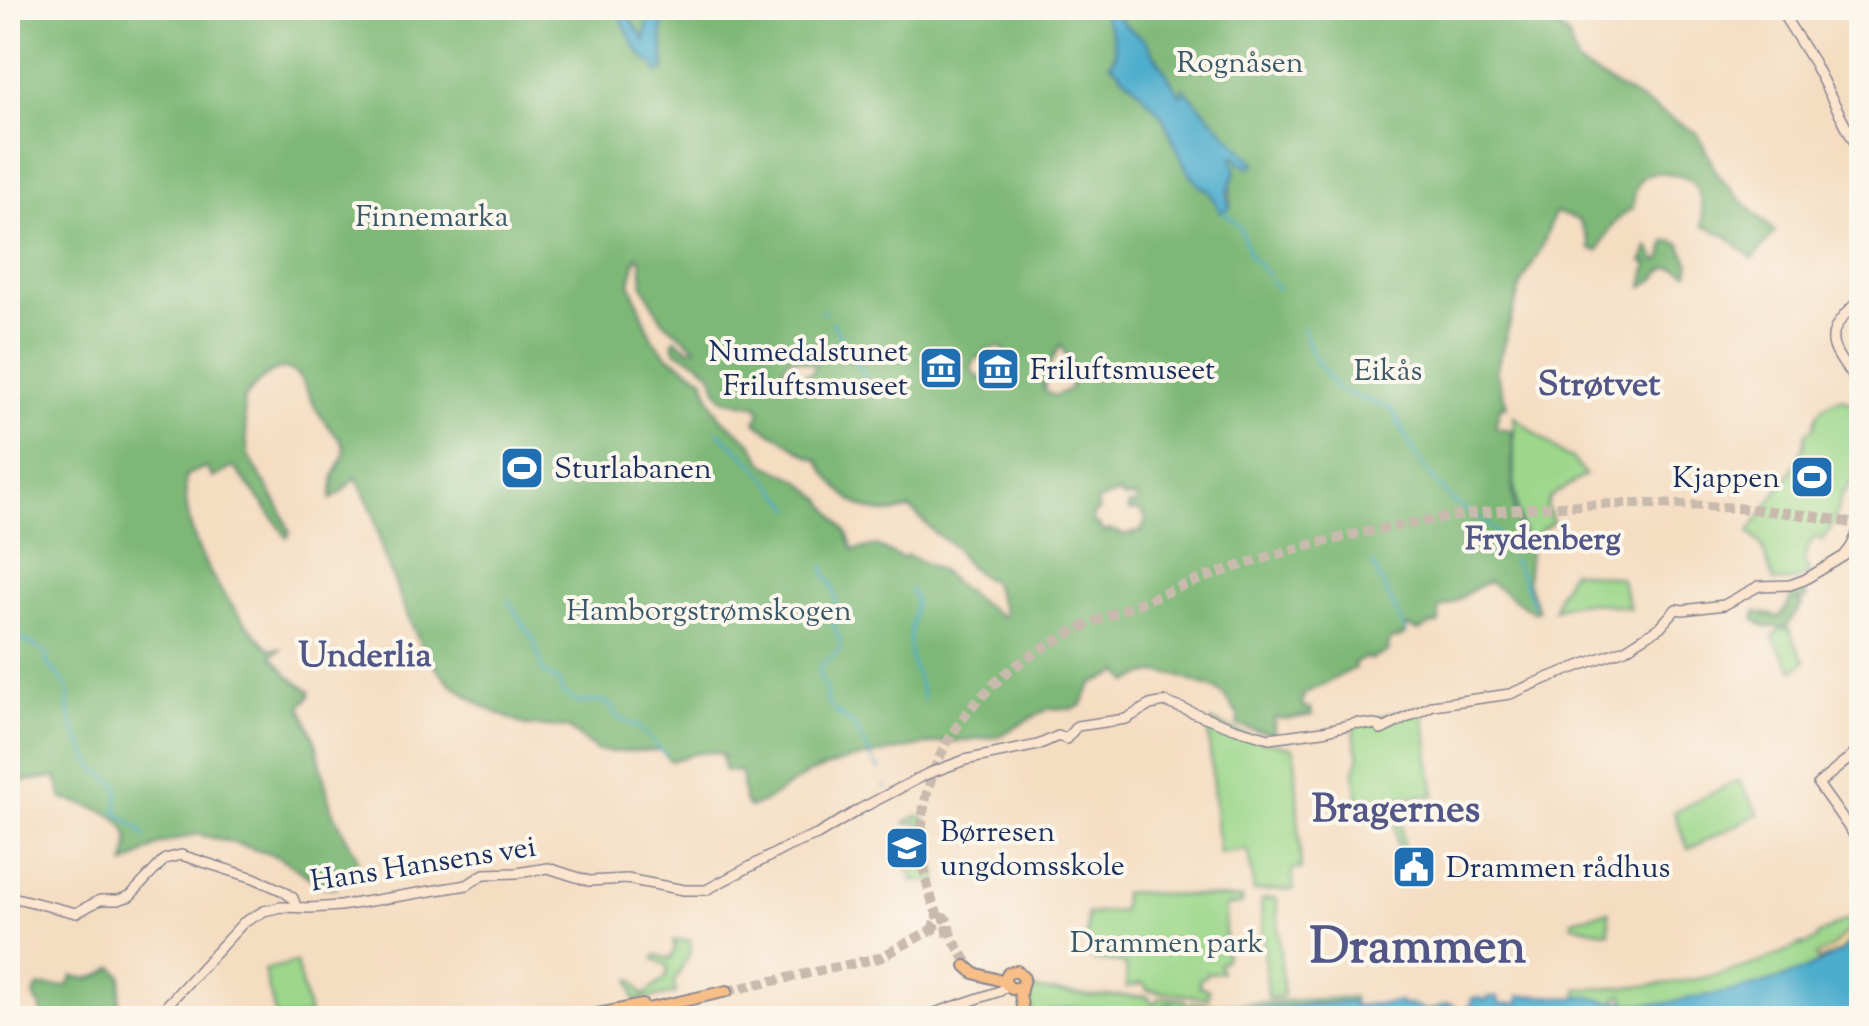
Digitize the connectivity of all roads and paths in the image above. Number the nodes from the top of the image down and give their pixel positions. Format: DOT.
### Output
graph roads {
  1 [pos="1778,8"];
  2 [pos="1862,157"];
  3 [pos="1862,298"];
  4 [pos="1862,392"];
  5 [pos="1862,524"];
  6 [pos="1862,748"];
  7 [pos="1862,842"];
  8 [pos="8,896"];
  9 [pos="296,907"];
  10 [pos="967,965"];
  11 [pos="1010,984"];
  12 [pos="727,990"];
  13 [pos="668,1003"];
  14 [pos="1021,1017"];
  15 [pos="155,1018"];
  16 [pos="577,1018"];
  17 [pos="608,1018"];
  18 [pos="921,1018"];
  1 -- 2 [label="main road"];
  3 -- 4 [label="main road"];
  5 -- 9 [label="main road, Hans Hansens vei"];
  6 -- 7 [label="main road"];
  8 -- 9 [label="main road"];
  9 -- 15 [label="main road, Hans Hansens vei"];
  10 -- 11 [label="main road"];
  11 -- 14 [label="main road"];
  11 -- 18 [label="main road"];
  12 -- 13 [label="main road"];
  13 -- 16 [label="main road"];
  13 -- 17 [label="main road"];
}
